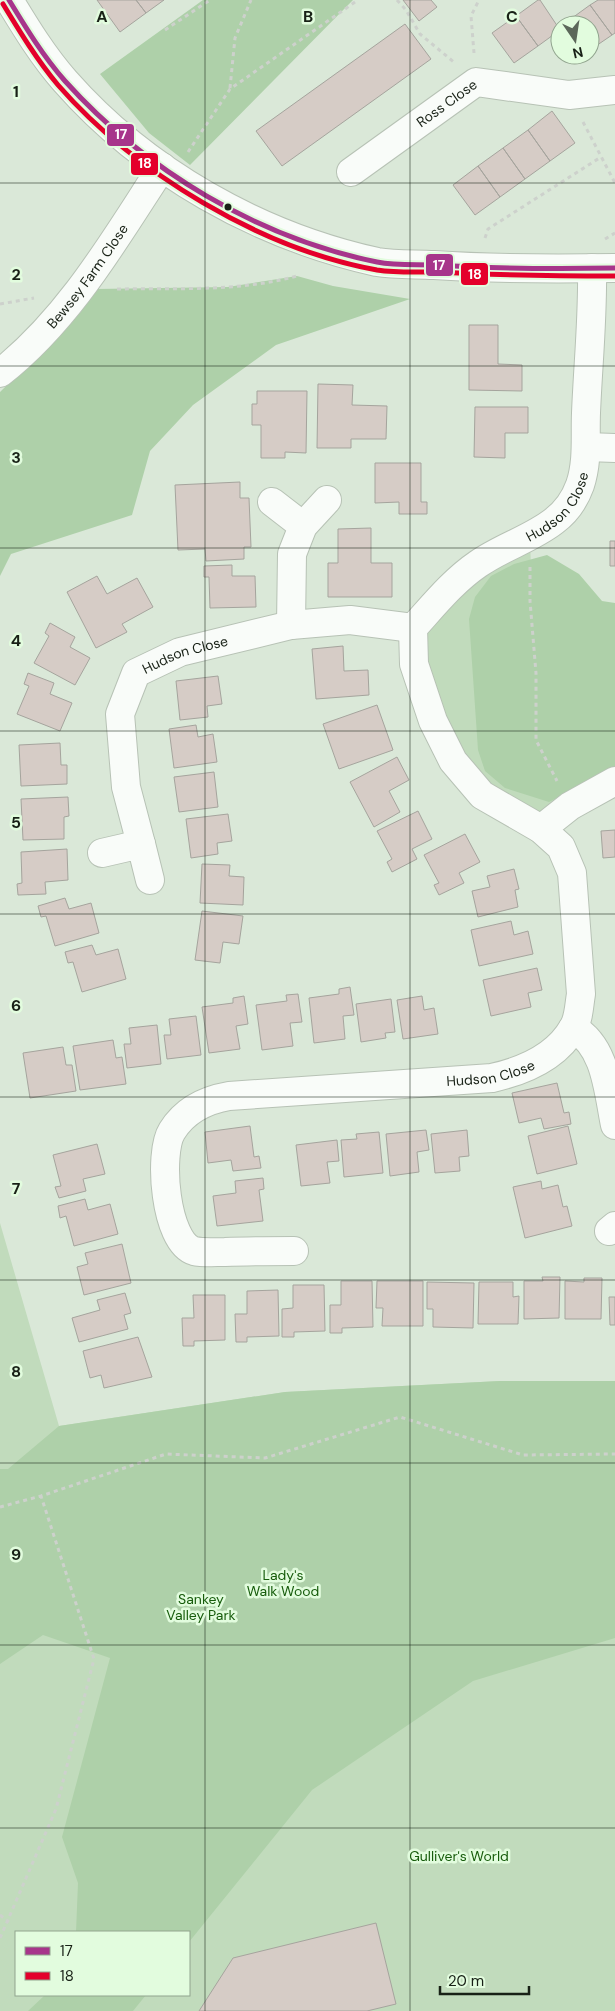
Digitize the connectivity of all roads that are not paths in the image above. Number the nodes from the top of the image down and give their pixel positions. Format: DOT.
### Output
graph roads {
  1 [pos="9,0"];
  2 [pos="615,90"];
  3 [pos="162,167"];
  4 [pos="351,172"];
  5 [pos="604,268"];
  6 [pos="0,373"];
  7 [pos="587,447"];
  8 [pos="615,448"];
  9 [pos="327,500"];
  10 [pos="272,502"];
  11 [pos="303,526"];
  12 [pos="291,625"];
  13 [pos="413,628"];
  14 [pos="615,781"];
  15 [pos="541,829"];
  16 [pos="141,844"];
  17 [pos="102,853"];
  18 [pos="150,880"];
  19 [pos="573,1028"];
  20 [pos="615,1125"];
  21 [pos="294,1251"];
  1 -- 3 [label="street"];
  2 -- 4 [label="street, Ross Close"];
  3 -- 5 [label="street"];
  3 -- 6 [label="street, Bewsey Farm Close"];
  5 -- 7 [label="street, Hudson Close"];
  7 -- 8 [label="street"];
  7 -- 13 [label="street, Hudson Close"];
  9 -- 11 [label="street"];
  10 -- 11 [label="street"];
  11 -- 12 [label="street"];
  12 -- 13 [label="street, Hudson Close"];
  12 -- 16 [label="street, Hudson Close"];
  13 -- 15 [label="street"];
  14 -- 15 [label="street"];
  15 -- 19 [label="street"];
  16 -- 17 [label="street"];
  16 -- 18 [label="street, Hudson Close"];
  19 -- 20 [label="street"];
  19 -- 21 [label="street, Hudson Close"];
}
